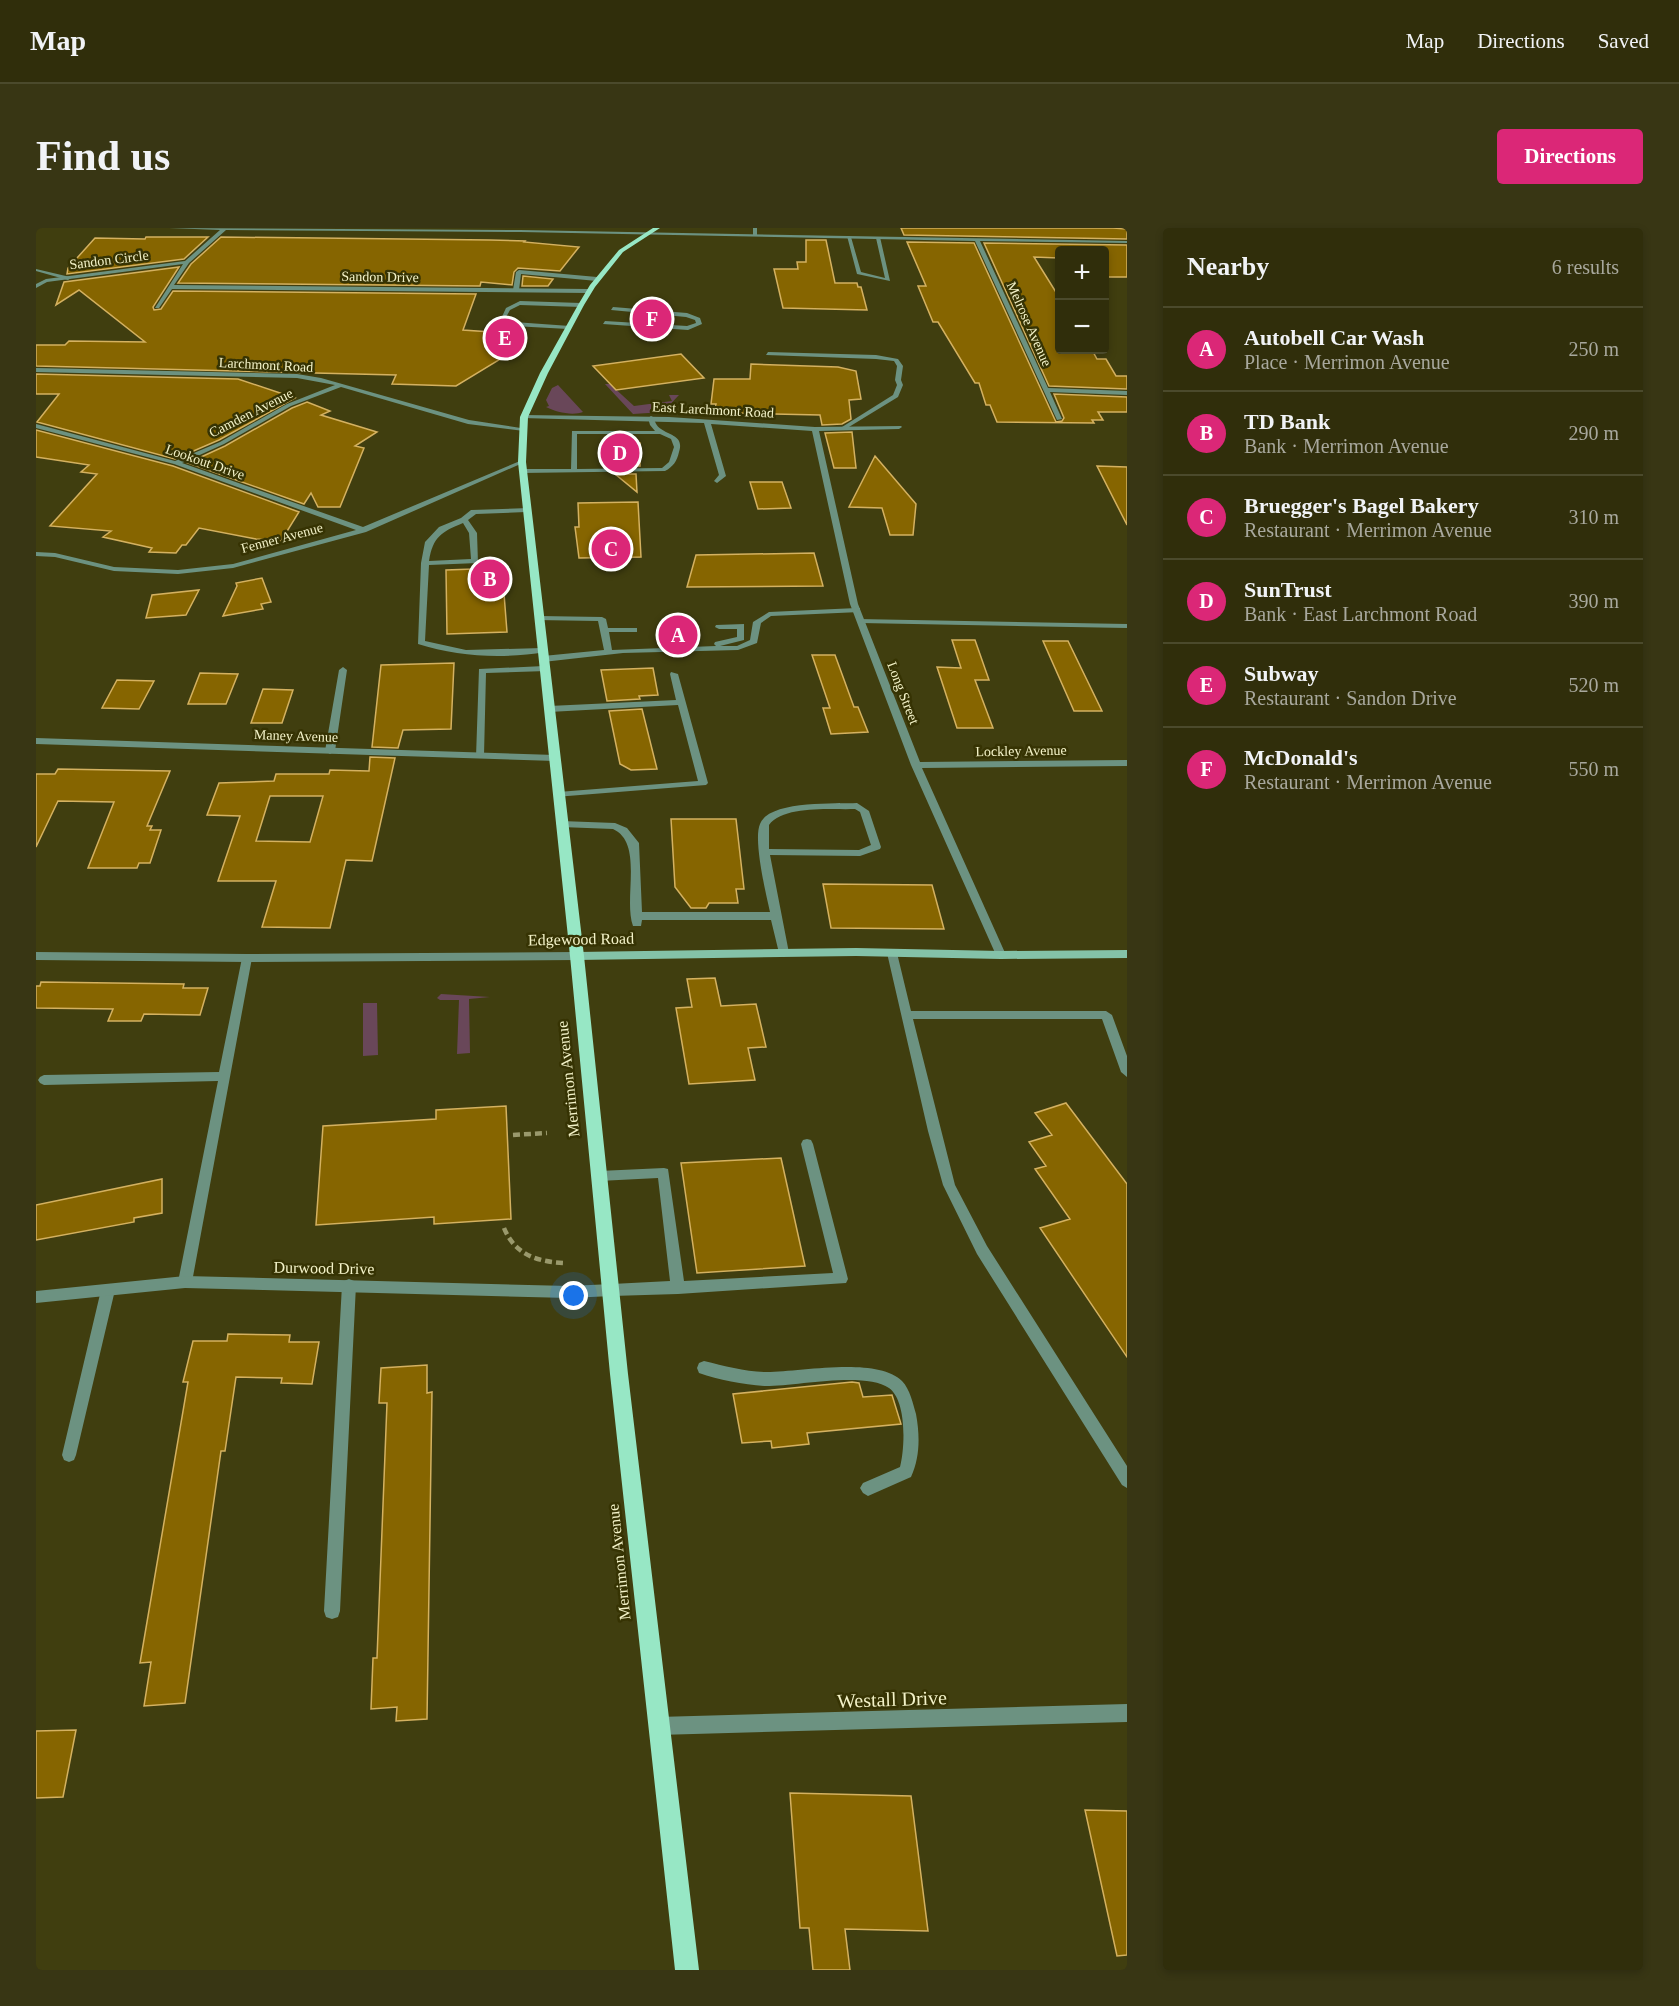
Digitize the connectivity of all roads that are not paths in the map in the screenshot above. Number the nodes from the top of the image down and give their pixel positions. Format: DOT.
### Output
graph roads {
  1 [pos="171,228"];
  2 [pos="657,228"];
  3 [pos="755,228"];
  4 [pos="224,229"];
  5 [pos="520,229"];
  6 [pos="650,233"];
  7 [pos="755,235"];
  8 [pos="849,237"];
  9 [pos="878,238"];
  10 [pos="977,239"];
  11 [pos="1127,242"];
  12 [pos="187,262"];
  13 [pos="38,270"];
  14 [pos="68,278"];
  15 [pos="597,279"];
  16 [pos="36,286"];
  17 [pos="170,287"];
  18 [pos="516,290"];
  19 [pos="589,291"];
  20 [pos="581,305"];
  21 [pos="157,307"];
  22 [pos="613,309"];
  23 [pos="605,323"];
  24 [pos="568,327"];
  25 [pos="768,354"];
  26 [pos="36,370"];
  27 [pos="339,386"];
  28 [pos="1046,390"];
  29 [pos="1127,393"];
  30 [pos="524,417"];
  31 [pos="574,417"];
  32 [pos="651,418"];
  33 [pos="1059,418"];
  34 [pos="707,421"];
  35 [pos="36,426"];
  36 [pos="899,427"];
  37 [pos="844,428"];
  38 [pos="524,429"];
  39 [pos="815,429"];
  40 [pos="574,432"];
  41 [pos="658,433"];
  42 [pos="176,463"];
  43 [pos="522,467"];
  44 [pos="573,471"];
  45 [pos="717,481"];
  46 [pos="526,510"];
  47 [pos="464,520"];
  48 [pos="363,530"];
  49 [pos="36,554"];
  50 [pos="425,563"];
  51 [pos="857,610"];
  52 [pos="539,618"];
  53 [pos="861,621"];
  54 [pos="1127,626"];
  55 [pos="719,627"];
  56 [pos="604,630"];
  57 [pos="634,630"];
  58 [pos="623,651"];
  59 [pos="609,653"];
  60 [pos="543,659"];
  61 [pos="343,670"];
  62 [pos="674,674"];
  63 [pos="682,702"];
  64 [pos="549,710"];
  65 [pos="36,741"];
  66 [pos="330,751"];
  67 [pos="479,755"];
  68 [pos="555,758"];
  69 [pos="1127,763"];
  70 [pos="916,765"];
  71 [pos="558,795"];
  72 [pos="561,824"];
  73 [pos="765,852"];
  74 [pos="775,916"];
  75 [pos="784,953"];
  76 [pos="892,953"];
  77 [pos="1127,954"];
  78 [pos="1001,955"];
  79 [pos="36,956"];
  80 [pos="577,956"];
  81 [pos="247,958"];
  82 [pos="907,1015"];
  83 [pos="1127,1072"];
  84 [pos="224,1076"];
  85 [pos="45,1080"];
  86 [pos="807,1144"];
  87 [pos="599,1176"];
  88 [pos="185,1282"];
  89 [pos="349,1285"];
  90 [pos="678,1288"];
  91 [pos="108,1290"];
  92 [pos="612,1290"];
  93 [pos="36,1297"];
  94 [pos="704,1368"];
  95 [pos="69,1455"];
  96 [pos="1127,1480"];
  97 [pos="868,1488"];
  98 [pos="332,1611"];
  99 [pos="1127,1713"];
  100 [pos="658,1726"];
  101 [pos="687,1970"];
  1 -- 4 [label="street"];
  2 -- 6 [label="main road, Merrimon Avenue"];
  3 -- 7 [label="street"];
  4 -- 5 [label="street"];
  4 -- 12 [label="street"];
  5 -- 6 [label="street"];
  6 -- 7 [label="street"];
  6 -- 15 [label="main road, Merrimon Avenue"];
  7 -- 8 [label="street"];
  8 -- 9 [label="street"];
  8 -- 9 [label="street"];
  9 -- 10 [label="street"];
  10 -- 11 [label="street"];
  10 -- 28 [label="street, Melrose Avenue"];
  12 -- 14 [label="street, Sandon Circle"];
  12 -- 17 [label="street"];
  13 -- 14 [label="street"];
  14 -- 16 [label="street, Sandon Circle"];
  15 -- 18 [label="street"];
  15 -- 19 [label="main road, Merrimon Avenue"];
  17 -- 18 [label="street, Sandon Drive"];
  17 -- 21 [label="street"];
  18 -- 19 [label="street, Sandon Drive"];
  19 -- 20 [label="main road, Merrimon Avenue"];
  20 -- 24 [label="main road, Merrimon Avenue"];
  20 -- 24 [label="street"];
  22 -- 23 [label="street"];
  24 -- 30 [label="main road, Merrimon Avenue"];
  25 -- 37 [label="street"];
  26 -- 27 [label="street, Larchmont Road"];
  27 -- 38 [label="street, Larchmont Road"];
  27 -- 42 [label="street, Camden Avenue"];
  28 -- 29 [label="street"];
  28 -- 33 [label="street, Melrose Avenue"];
  30 -- 31 [label="street, East Larchmont Road"];
  30 -- 38 [label="main road, Merrimon Avenue"];
  31 -- 32 [label="street, East Larchmont Road"];
  31 -- 40 [label="street"];
  32 -- 34 [label="street, East Larchmont Road"];
  32 -- 41 [label="street"];
  34 -- 39 [label="street, East Larchmont Road"];
  34 -- 45 [label="street"];
  35 -- 42 [label="street, Lookout Drive"];
  36 -- 37 [label="street, East Larchmont Road"];
  37 -- 39 [label="street, East Larchmont Road"];
  38 -- 43 [label="main road, Merrimon Avenue"];
  39 -- 51 [label="street, Long Street"];
  40 -- 41 [label="street"];
  40 -- 44 [label="street"];
  41 -- 44 [label="street"];
  42 -- 48 [label="street, Lookout Drive"];
  43 -- 44 [label="street"];
  43 -- 46 [label="main road, Merrimon Avenue"];
  43 -- 48 [label="street, Fenner Avenue"];
  46 -- 47 [label="street"];
  46 -- 52 [label="main road, Merrimon Avenue"];
  47 -- 50 [label="street"];
  47 -- 50 [label="street"];
  48 -- 49 [label="street, Fenner Avenue"];
  50 -- 60 [label="street"];
  51 -- 53 [label="street, Long Street"];
  51 -- 58 [label="street"];
  52 -- 56 [label="street"];
  52 -- 60 [label="main road, Merrimon Avenue"];
  53 -- 54 [label="street"];
  53 -- 70 [label="street, Long Street"];
  55 -- 58 [label="street"];
  56 -- 57 [label="street"];
  56 -- 59 [label="street"];
  58 -- 59 [label="street"];
  59 -- 60 [label="street"];
  60 -- 64 [label="main road, Merrimon Avenue"];
  60 -- 67 [label="street"];
  61 -- 66 [label="street"];
  62 -- 63 [label="street"];
  63 -- 64 [label="street"];
  63 -- 71 [label="street"];
  64 -- 68 [label="main road, Merrimon Avenue"];
  65 -- 66 [label="street, Maney Avenue"];
  66 -- 67 [label="street, Maney Avenue"];
  67 -- 68 [label="street, Maney Avenue"];
  68 -- 71 [label="main road, Merrimon Avenue"];
  69 -- 70 [label="street, Lockley Avenue"];
  70 -- 78 [label="street, Long Street"];
  71 -- 72 [label="main road, Merrimon Avenue"];
  72 -- 74 [label="street"];
  72 -- 80 [label="main road, Merrimon Avenue"];
  73 -- 73 [label="street"];
  73 -- 74 [label="street"];
  74 -- 75 [label="street"];
  75 -- 76 [label="street, Edgewood Road"];
  75 -- 80 [label="street, Edgewood Road"];
  76 -- 78 [label="street, Edgewood Road"];
  76 -- 82 [label="street"];
  77 -- 78 [label="street, Edgewood Road"];
  79 -- 81 [label="street, Edgewood Road"];
  80 -- 81 [label="street, Edgewood Road"];
  80 -- 87 [label="main road, Merrimon Avenue"];
  81 -- 84 [label="street"];
  82 -- 83 [label="street"];
  82 -- 96 [label="street"];
  84 -- 85 [label="street"];
  84 -- 88 [label="street"];
  86 -- 90 [label="street, Durwood Drive"];
  87 -- 90 [label="street"];
  87 -- 92 [label="main road, Merrimon Avenue"];
  88 -- 89 [label="street, Durwood Drive"];
  88 -- 91 [label="street, Durwood Drive"];
  89 -- 92 [label="street, Durwood Drive"];
  89 -- 98 [label="street"];
  90 -- 92 [label="street, Durwood Drive"];
  91 -- 93 [label="street, Durwood Drive"];
  91 -- 95 [label="street"];
  92 -- 100 [label="main road, Merrimon Avenue"];
  94 -- 97 [label="street"];
  99 -- 100 [label="street, Westall Drive"];
  100 -- 101 [label="main road, Merrimon Avenue"];
}
